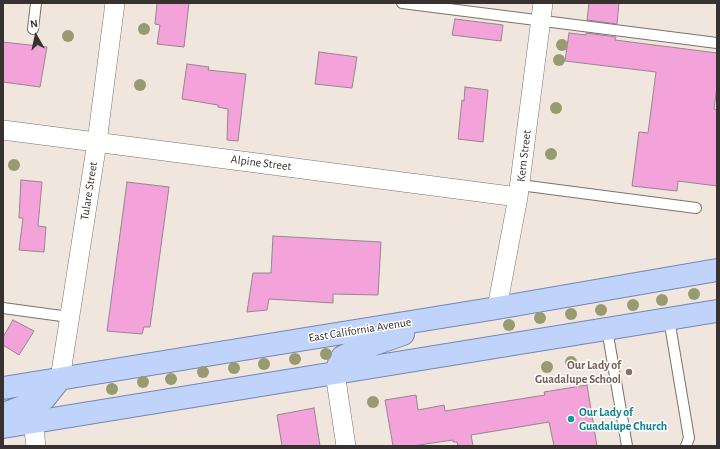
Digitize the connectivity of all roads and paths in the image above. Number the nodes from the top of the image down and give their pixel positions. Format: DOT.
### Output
graph roads {
  1 [pos="36,3"];
  2 [pos="115,3"];
  3 [pos="402,3"];
  4 [pos="542,12"];
  5 [pos="33,29"];
  6 [pos="717,43"];
  7 [pos="3,130"];
  8 [pos="97,142"];
  9 [pos="519,191"];
  10 [pos="696,208"];
  11 [pos="717,270"];
  12 [pos="3,308"];
  13 [pos="497,308"];
  14 [pos="717,311"];
  15 [pos="461,314"];
  16 [pos="70,317"];
  17 [pos="669,319"];
  18 [pos="607,329"];
  19 [pos="335,373"];
  20 [pos="60,379"];
  21 [pos="3,388"];
  22 [pos="3,414"];
  23 [pos="33,422"];
  24 [pos="3,427"];
  25 [pos="688,442"];
  26 [pos="36,446"];
  27 [pos="346,446"];
  28 [pos="627,446"];
  1 -- 5 [label="lane"];
  2 -- 8 [label="street, Tulare Street"];
  3 -- 4 [label="lane"];
  4 -- 6 [label="lane"];
  4 -- 9 [label="street, Kern Street"];
  7 -- 8 [label="street, Alpine Street"];
  8 -- 9 [label="street, Alpine Street"];
  8 -- 16 [label="street, Tulare Street"];
  9 -- 10 [label="lane"];
  9 -- 13 [label="street, Kern Street"];
  11 -- 13 [label="main road, East California Avenue"];
  12 -- 16 [label="lane"];
  13 -- 15 [label="main road, East California Avenue"];
  14 -- 17 [label="main road"];
  15 -- 19 [label="main road"];
  15 -- 20 [label="main road, East California Avenue"];
  16 -- 20 [label="street, Tulare Street"];
  17 -- 18 [label="main road"];
  17 -- 25 [label="lane"];
  18 -- 19 [label="main road"];
  18 -- 28 [label="lane"];
  19 -- 23 [label="main road"];
  19 -- 27 [label="street"];
  20 -- 21 [label="main road, East California Avenue"];
  20 -- 22 [label="main road"];
  23 -- 24 [label="main road"];
  23 -- 26 [label="street"];
}
